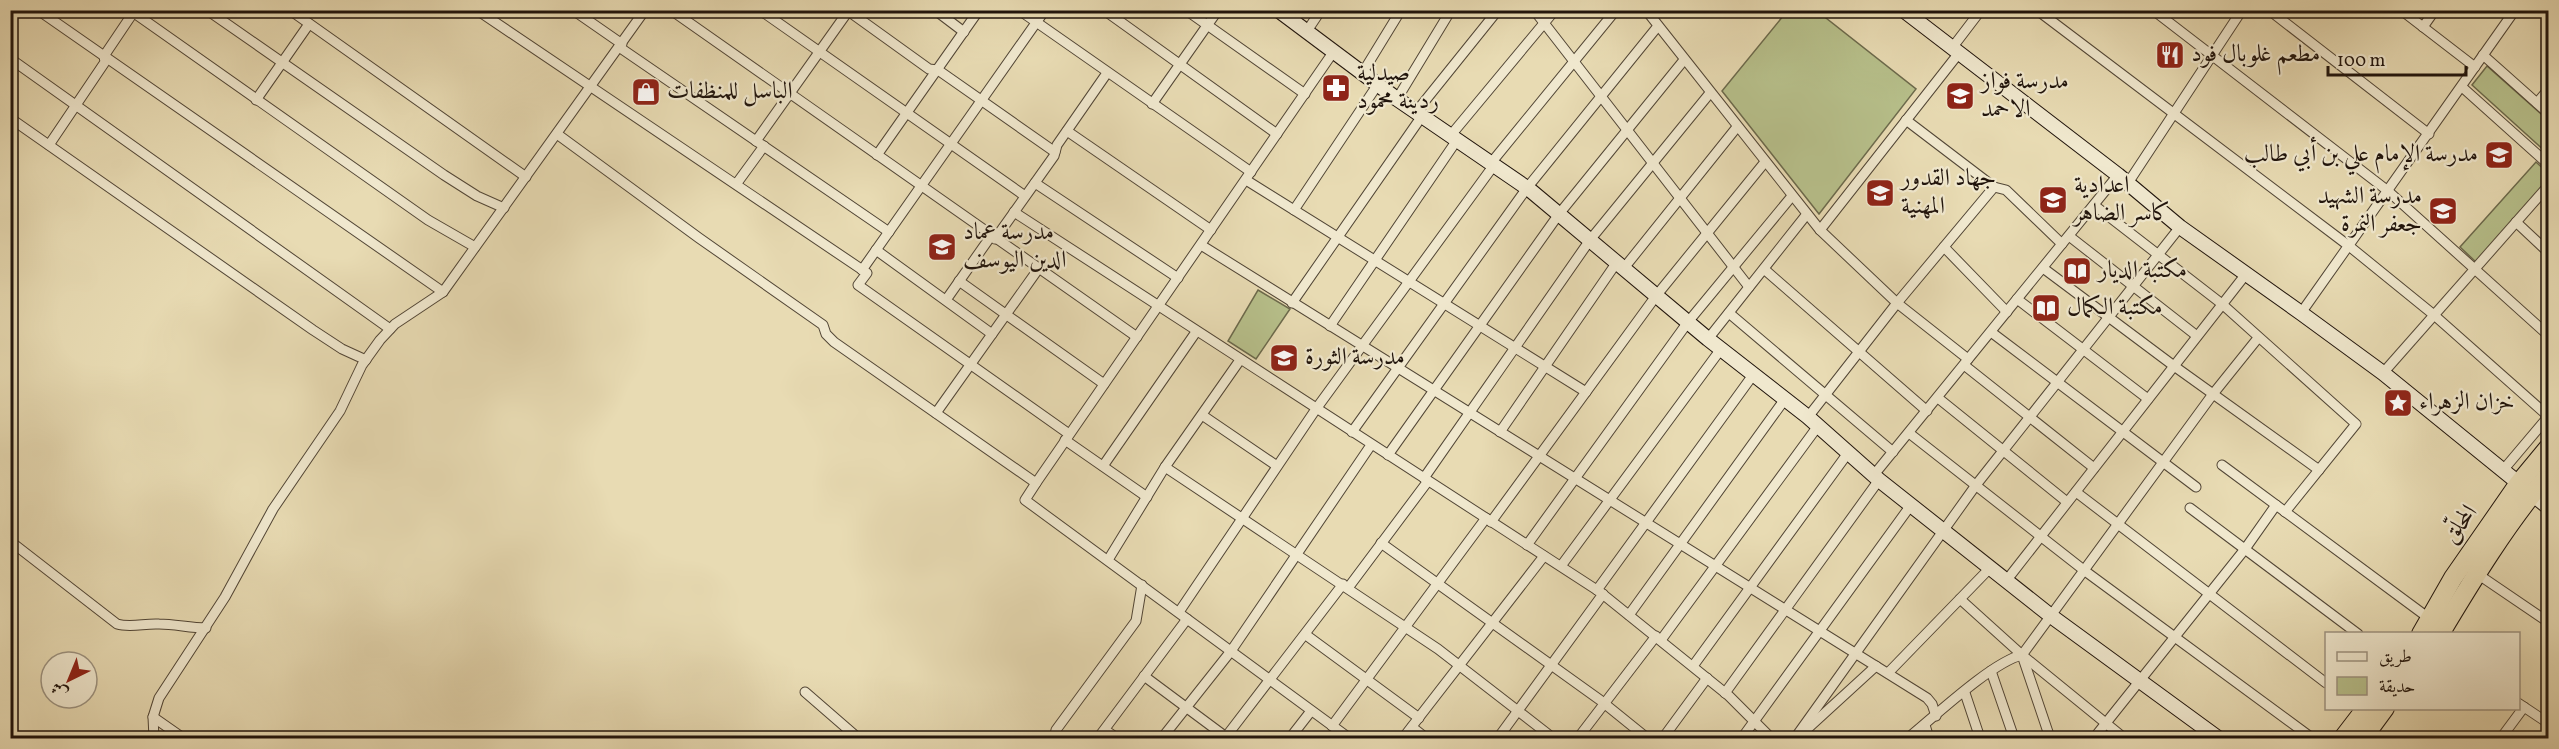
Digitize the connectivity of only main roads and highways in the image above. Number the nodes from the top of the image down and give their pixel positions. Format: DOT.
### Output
graph roads {
  1 [pos="2548,448"];
  2 [pos="2548,474"];
  3 [pos="2538,496"];
  4 [pos="2430,629"];
  5 [pos="2362,710"];
  6 [pos="2384,710"];
  7 [pos="2343,738"];
  8 [pos="2363,738"];
  1 -- 3 [label="highway, المحلّق"];
  2 -- 3 [label="highway, المحلّق"];
  3 -- 4 [label="highway, المحلّق"];
  3 -- 4 [label="highway, المحلّق"];
  5 -- 7 [label="highway"];
  6 -- 8 [label="highway"];
}
